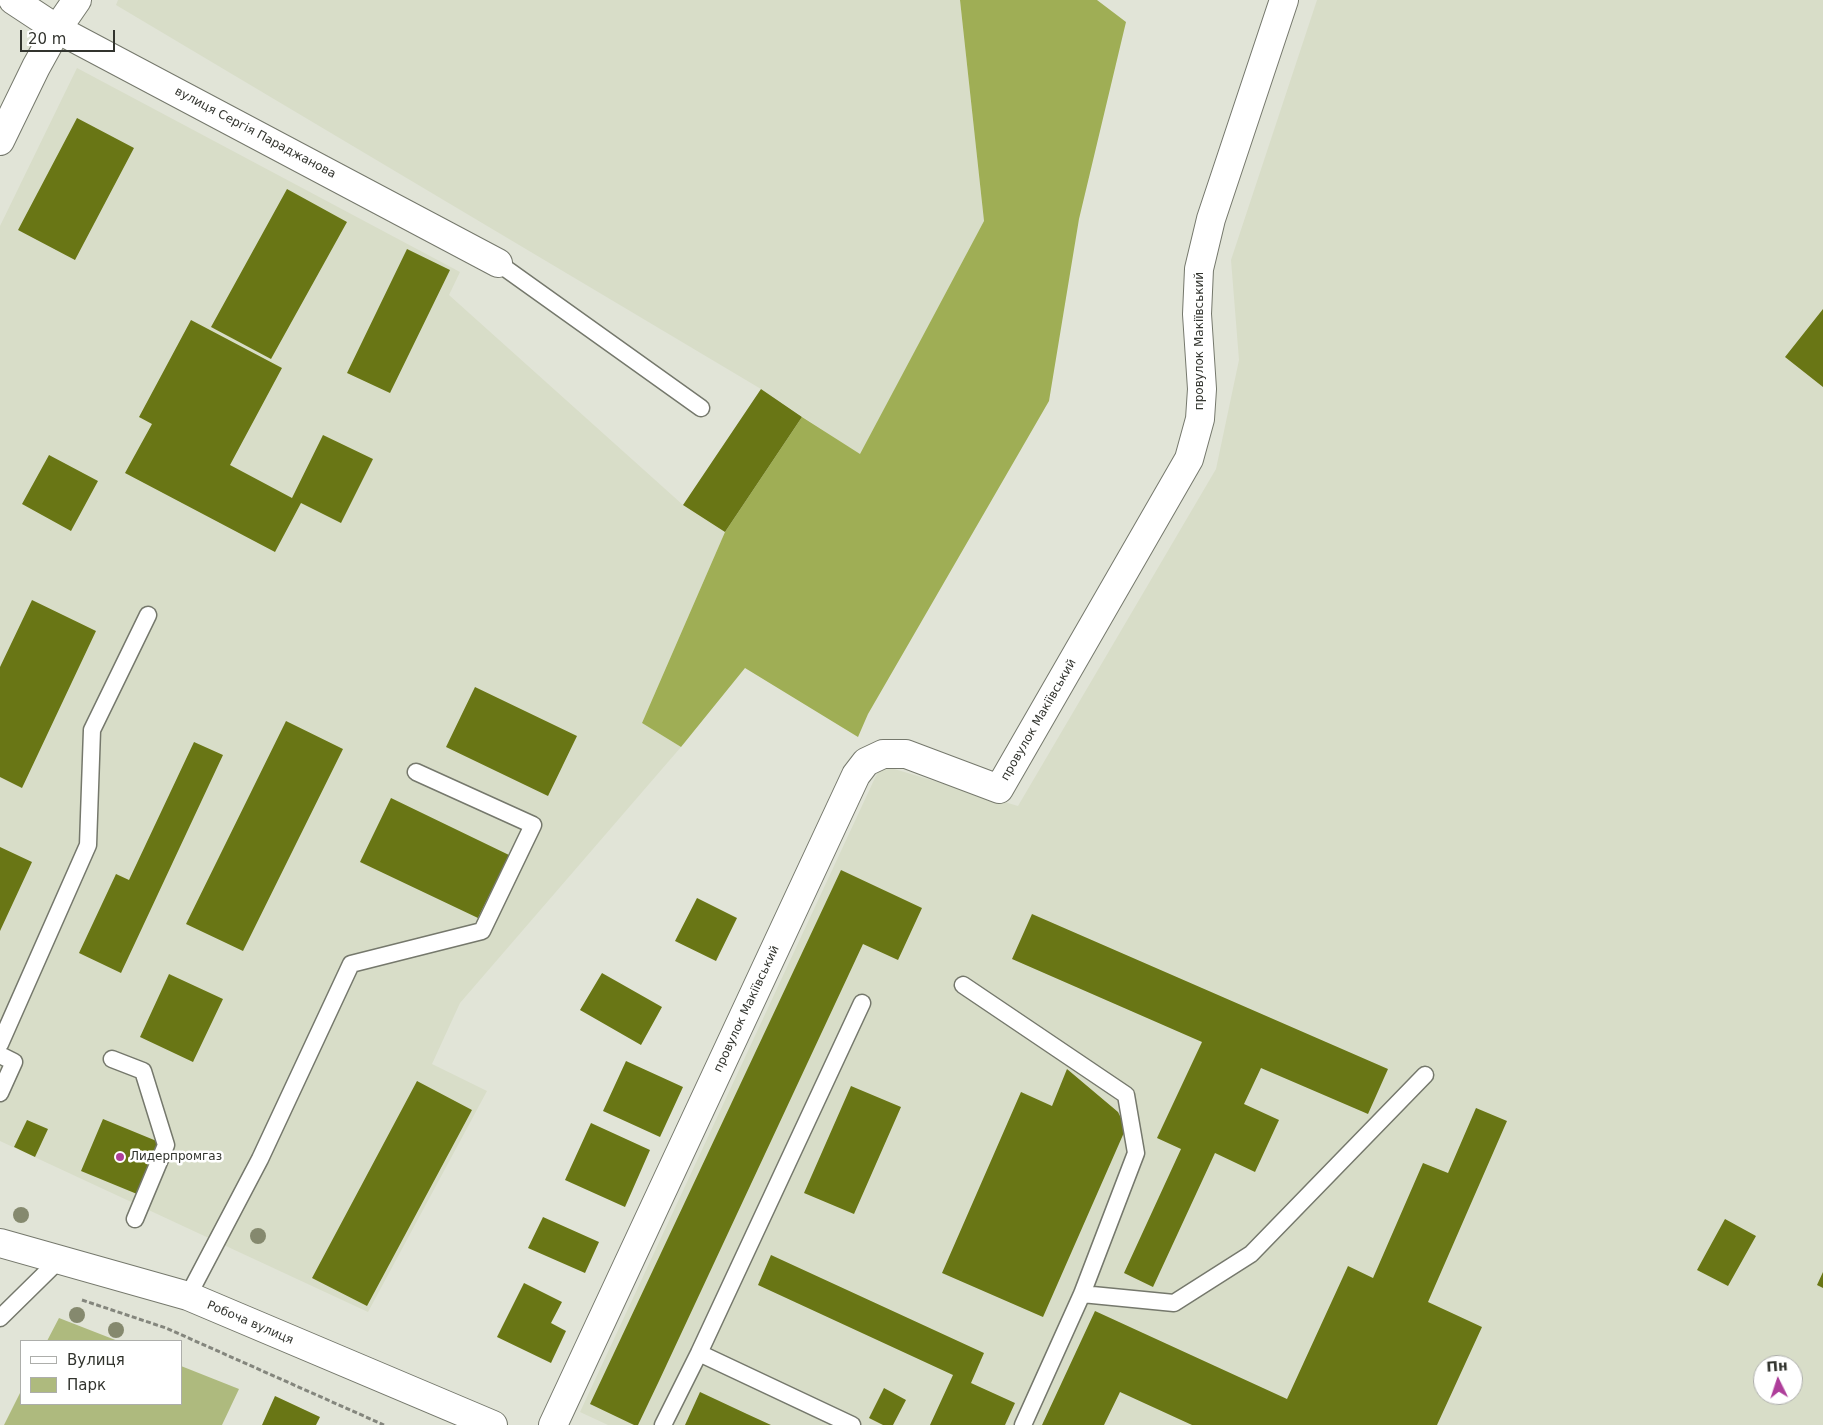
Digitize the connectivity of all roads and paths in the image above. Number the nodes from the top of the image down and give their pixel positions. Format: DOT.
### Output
graph roads {
  1 [pos="14,0"];
  2 [pos="77,0"];
  3 [pos="1284,0"];
  4 [pos="57,29"];
  5 [pos="0,141"];
  6 [pos="498,263"];
  7 [pos="701,408"];
  8 [pos="148,615"];
  9 [pos="416,772"];
  10 [pos="963,985"];
  11 [pos="862,1003"];
  12 [pos="0,1044"];
  13 [pos="0,1055"];
  14 [pos="112,1059"];
  15 [pos="1425,1075"];
  16 [pos="0,1093"];
  17 [pos="135,1219"];
  18 [pos="0,1243"];
  19 [pos="59,1260"];
  20 [pos="1082,1294"];
  21 [pos="188,1296"];
  22 [pos="81,1300"];
  23 [pos="0,1318"];
  24 [pos="699,1352"];
  25 [pos="384,1425"];
  26 [pos="493,1425"];
  27 [pos="553,1425"];
  28 [pos="663,1425"];
  29 [pos="852,1425"];
  30 [pos="1023,1425"];
  1 -- 4 [label="street, вулиця Сергія Параджанова"];
  2 -- 4 [label="street"];
  3 -- 27 [label="street, провулок Макіївський"];
  4 -- 5 [label="street"];
  4 -- 6 [label="street, вулиця Сергія Параджанова"];
  6 -- 7 [label="lane"];
  8 -- 12 [label="lane"];
  9 -- 21 [label="lane"];
  10 -- 20 [label="lane"];
  11 -- 24 [label="lane"];
  13 -- 16 [label="lane"];
  14 -- 17 [label="lane"];
  15 -- 20 [label="lane"];
  18 -- 19 [label="street, Робоча вулиця"];
  19 -- 21 [label="street, Робоча вулиця"];
  19 -- 23 [label="lane"];
  20 -- 30 [label="lane"];
  21 -- 26 [label="street, Робоча вулиця"];
  22 -- 25 [label="path"];
  24 -- 28 [label="lane"];
  24 -- 29 [label="lane"];
}
